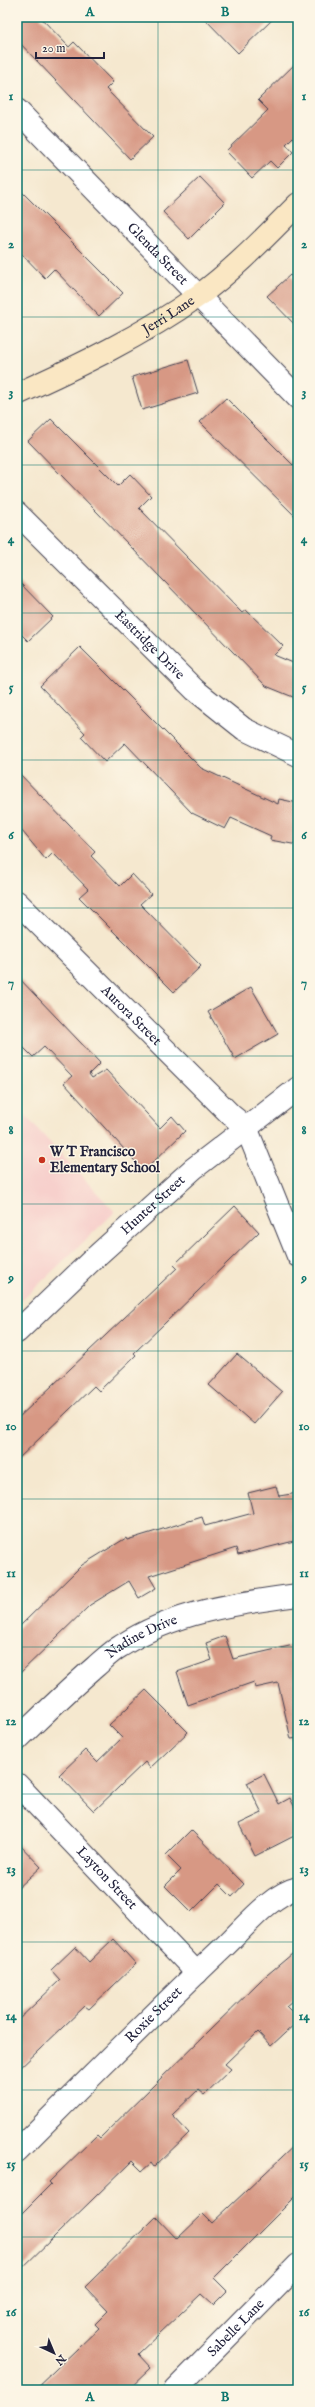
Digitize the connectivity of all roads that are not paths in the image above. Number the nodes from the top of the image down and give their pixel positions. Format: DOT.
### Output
graph roads {
  1 [pos="17,110"];
  2 [pos="298,204"];
  3 [pos="199,296"];
  4 [pos="17,394"];
  5 [pos="298,398"];
  6 [pos="17,513"];
  7 [pos="298,755"];
  8 [pos="17,902"];
  9 [pos="298,1088"];
  10 [pos="246,1127"];
  11 [pos="298,1256"];
  12 [pos="17,1332"];
  13 [pos="298,1595"];
  14 [pos="17,1740"];
  15 [pos="17,1784"];
  16 [pos="298,1888"];
  17 [pos="197,1973"];
  18 [pos="17,2151"];
  19 [pos="298,2265"];
  20 [pos="174,2390"];
  1 -- 3 [label="street, Glenda Street"];
  2 -- 3 [label="street, Jerri Lane"];
  3 -- 4 [label="street, Jerri Lane"];
  3 -- 5 [label="street, Glenda Street"];
  6 -- 7 [label="street, Eastridge Drive"];
  8 -- 10 [label="street, Aurora Street"];
  9 -- 10 [label="street, Hunter Street"];
  10 -- 11 [label="street"];
  10 -- 12 [label="street, Hunter Street"];
  13 -- 14 [label="street, Nadine Drive"];
  15 -- 17 [label="street, Layton Street"];
  16 -- 17 [label="street, Roxie Street"];
  17 -- 18 [label="street, Roxie Street"];
  19 -- 20 [label="street, Sabelle Lane"];
}
